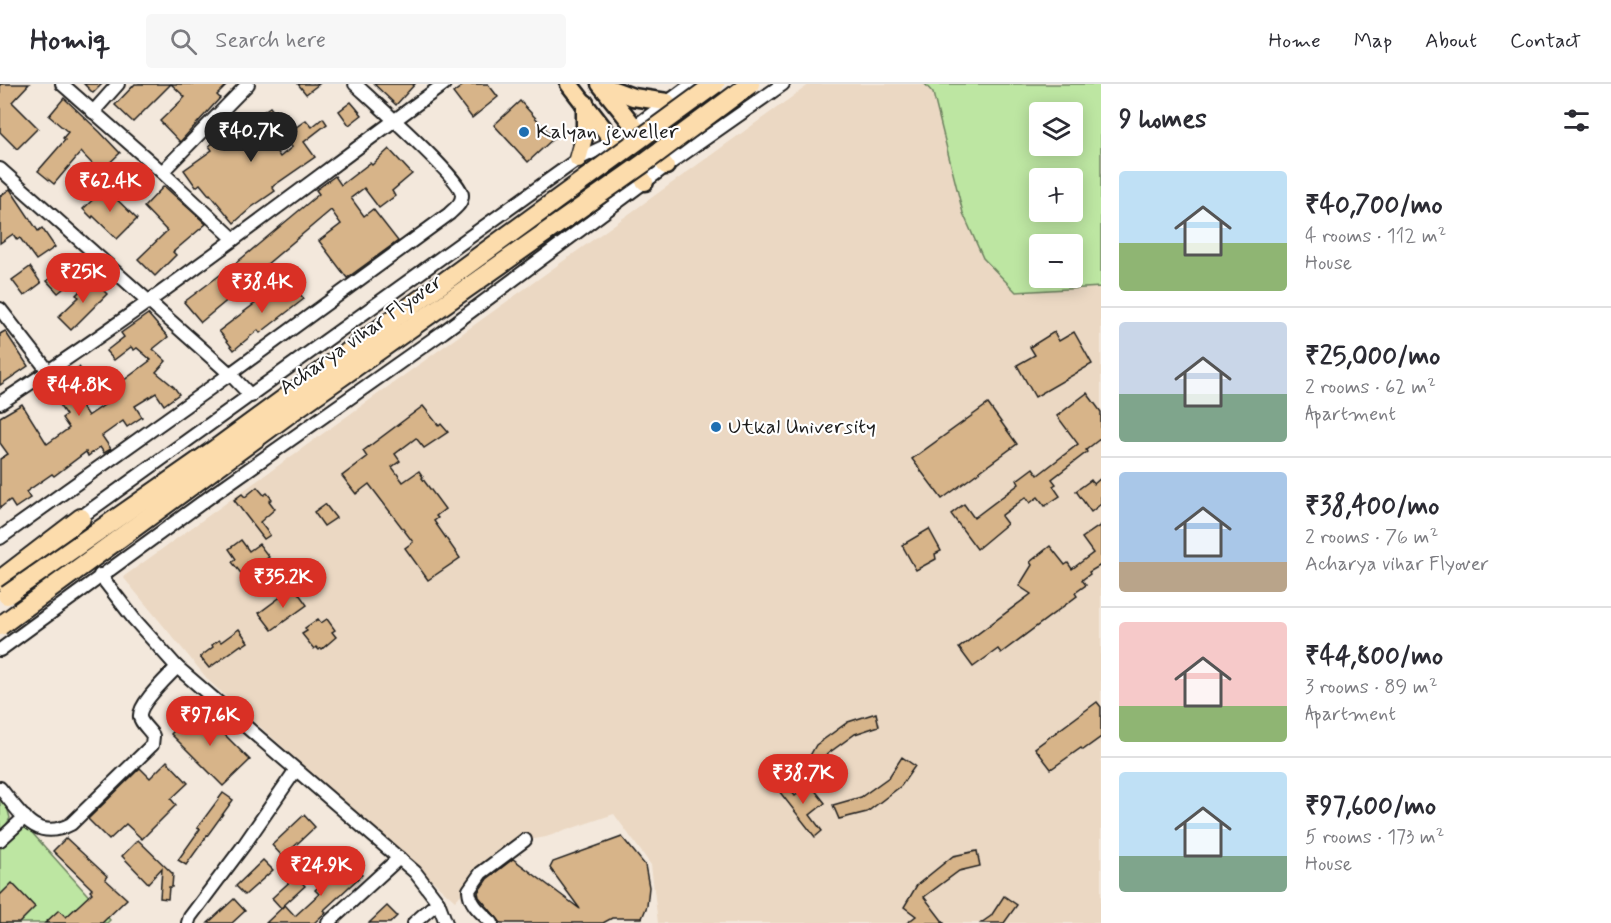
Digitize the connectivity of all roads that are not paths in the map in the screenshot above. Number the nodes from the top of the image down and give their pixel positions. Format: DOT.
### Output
graph roads {
  1 [pos="62,84"];
  2 [pos="118,84"];
  3 [pos="248,84"];
  4 [pos="355,84"];
  5 [pos="444,84"];
  6 [pos="569,84"];
  7 [pos="692,84"];
  8 [pos="715,84"];
  9 [pos="750,84"];
  10 [pos="783,84"];
  11 [pos="601,85"];
  12 [pos="667,102"];
  13 [pos="585,103"];
  14 [pos="93,112"];
  15 [pos="393,121"];
  16 [pos="634,126"];
  17 [pos="614,142"];
  18 [pos="578,159"];
  19 [pos="666,166"];
  20 [pos="162,171"];
  21 [pos="3,175"];
  22 [pos="645,182"];
  23 [pos="234,239"];
  24 [pos="149,300"];
  25 [pos="0,309"];
  26 [pos="49,372"];
  27 [pos="230,374"];
  28 [pos="251,396"];
  29 [pos="0,403"];
  30 [pos="81,518"];
  31 [pos="0,538"];
  32 [pos="0,569"];
  33 [pos="100,575"];
  34 [pos="2,592"];
  35 [pos="0,626"];
  36 [pos="0,650"];
  37 [pos="177,668"];
  38 [pos="295,771"];
  39 [pos="0,788"];
  40 [pos="25,817"];
  41 [pos="0,840"];
  42 [pos="525,840"];
  43 [pos="399,858"];
  44 [pos="438,902"];
  45 [pos="188,923"];
  46 [pos="328,923"];
  47 [pos="414,923"];
  48 [pos="446,923"];
  49 [pos="492,923"];
  1 -- 14 [label="street"];
  2 -- 14 [label="street"];
  3 -- 20 [label="street"];
  4 -- 15 [label="street"];
  5 -- 15 [label="street"];
  6 -- 13 [label="main road"];
  7 -- 12 [label="street"];
  8 -- 34 [label="highway, Acharya vihar Flyover, bridge"];
  9 -- 35 [label="highway, Acharya vihar Flyover, bridge"];
  10 -- 19 [label="street"];
  11 -- 12 [label="main road"];
  11 -- 16 [label="main road"];
  12 -- 16 [label="street"];
  13 -- 17 [label="main road"];
  13 -- 18 [label="main road"];
  14 -- 20 [label="street"];
  15 -- 23 [label="street"];
  15 -- 27 [label="street"];
  16 -- 17 [label="street"];
  16 -- 19 [label="main road"];
  17 -- 18 [label="street"];
  17 -- 22 [label="main road"];
  18 -- 28 [label="street"];
  19 -- 22 [label="street"];
  20 -- 23 [label="street"];
  21 -- 24 [label="street"];
  22 -- 33 [label="street"];
  23 -- 24 [label="street"];
  24 -- 26 [label="street"];
  24 -- 27 [label="street"];
  25 -- 26 [label="street"];
  26 -- 29 [label="street"];
  27 -- 28 [label="street"];
  27 -- 31 [label="street"];
  28 -- 30 [label="street"];
  30 -- 32 [label="street"];
  30 -- 34 [label="highway"];
  33 -- 36 [label="street"];
  33 -- 37 [label="street"];
  37 -- 38 [label="street"];
  37 -- 40 [label="street"];
  38 -- 43 [label="street"];
  38 -- 45 [label="street"];
  39 -- 40 [label="street"];
  40 -- 41 [label="street"];
  42 -- 49 [label="street"];
  43 -- 44 [label="street"];
  43 -- 46 [label="street"];
  44 -- 47 [label="street"];
  44 -- 48 [label="street"];
}
